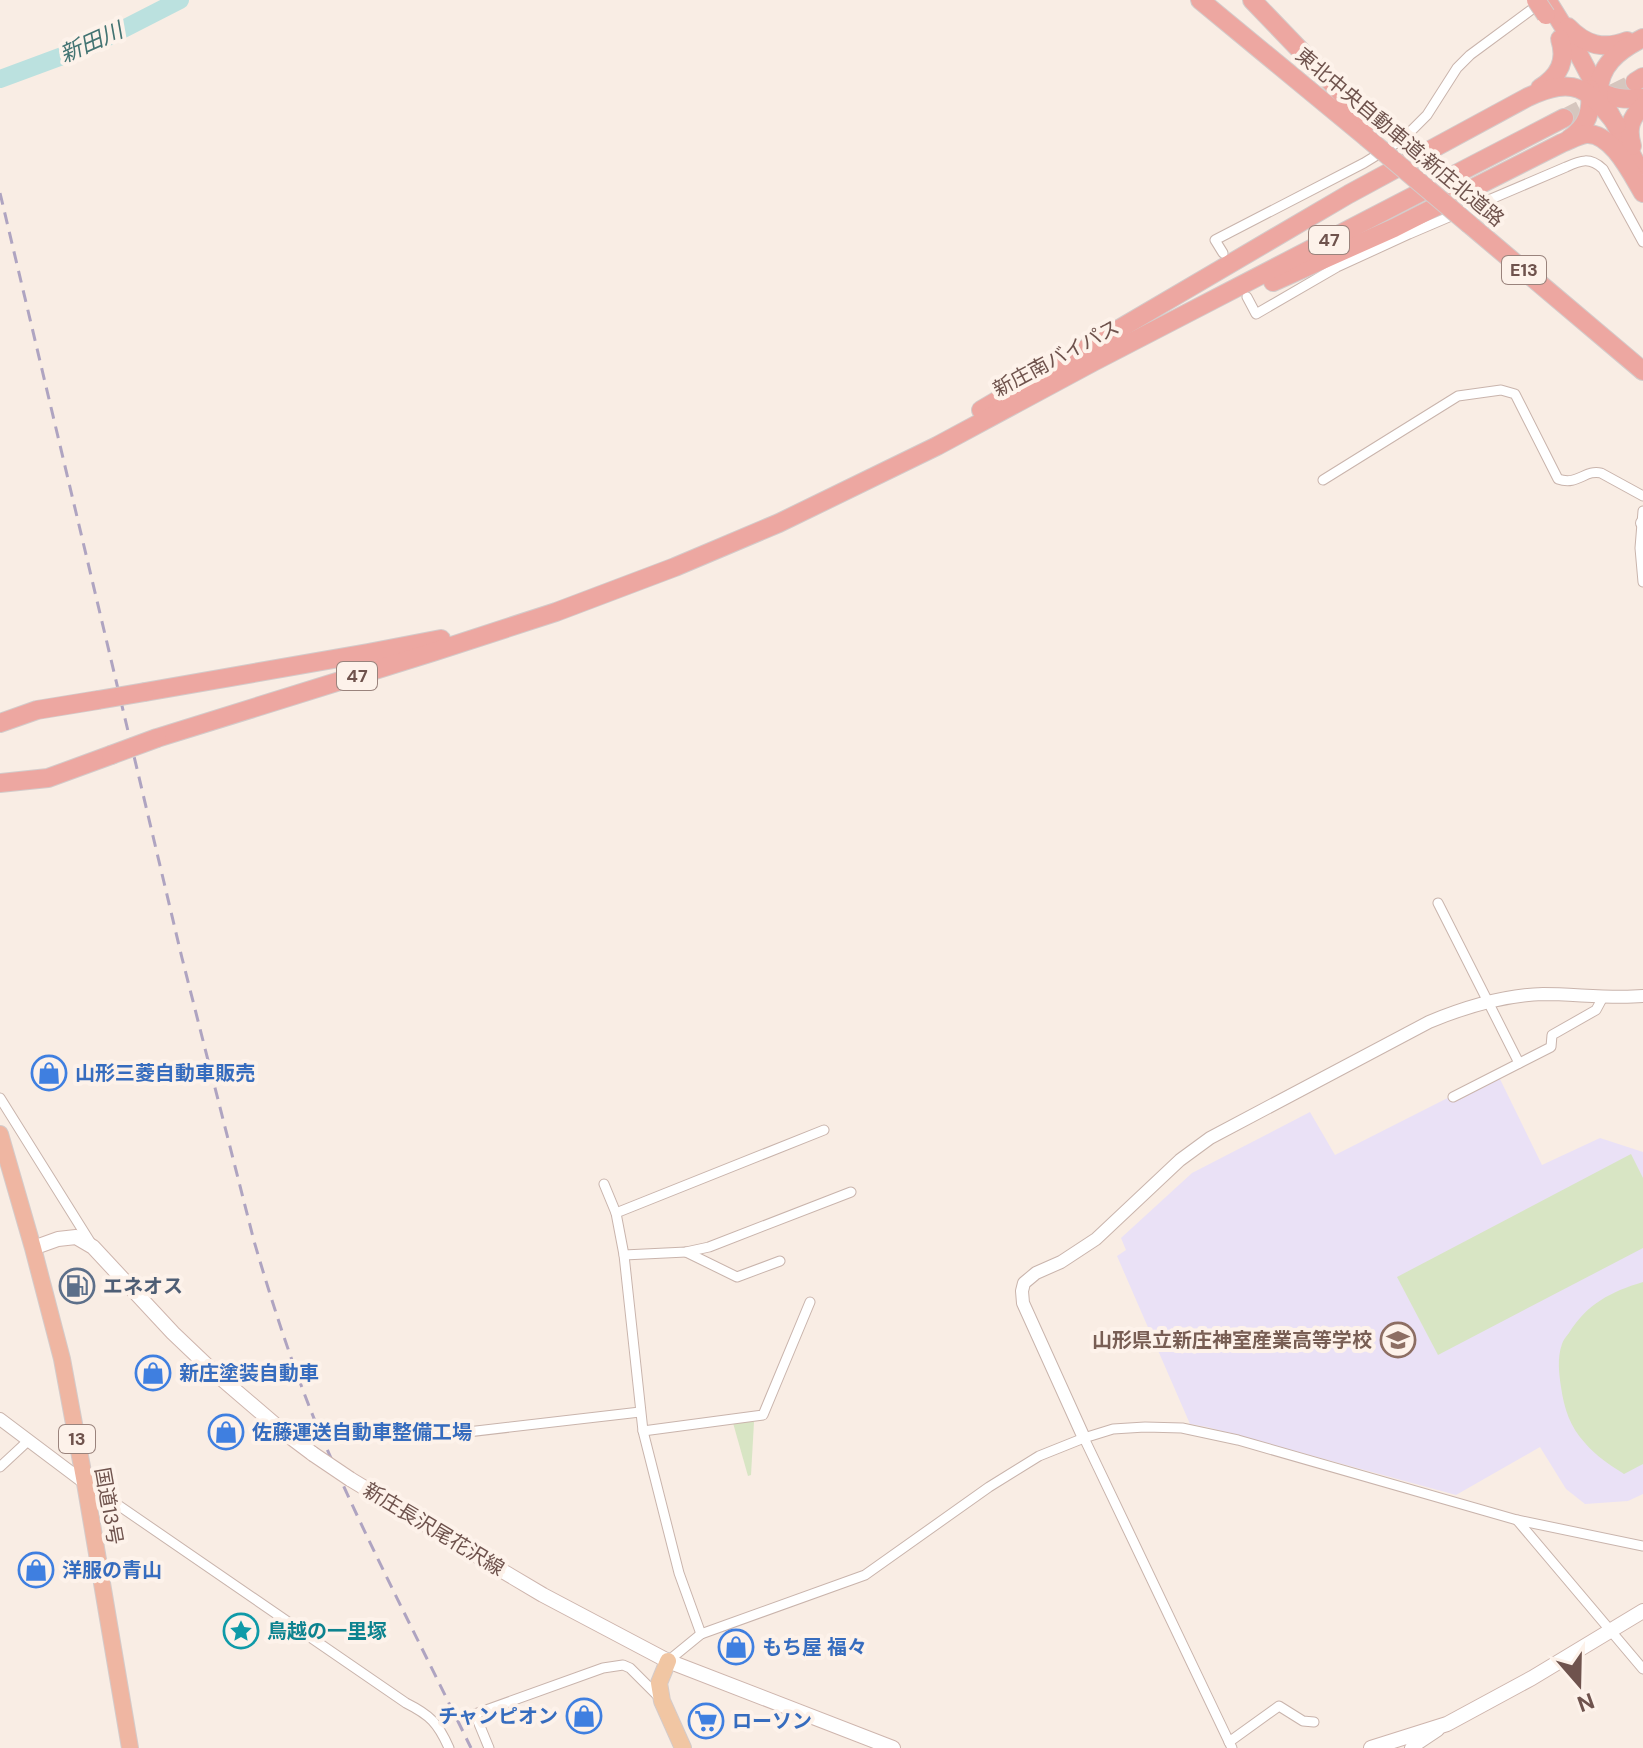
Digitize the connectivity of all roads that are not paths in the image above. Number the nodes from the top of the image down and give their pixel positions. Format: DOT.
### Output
graph roads {
  1 [pos="1189,0"];
  2 [pos="1200,0"];
  3 [pos="1252,0"];
  4 [pos="1545,5"];
  5 [pos="1643,36"];
  6 [pos="1560,39"];
  7 [pos="1579,65"];
  8 [pos="1285,69"];
  9 [pos="1640,86"];
  10 [pos="1595,94"];
  11 [pos="1514,105"];
  12 [pos="1643,106"];
  13 [pos="1564,118"];
  14 [pos="1370,133"];
  15 [pos="1562,143"];
  16 [pos="1638,172"];
  17 [pos="1643,193"];
  18 [pos="1643,242"];
  19 [pos="1223,253"];
  20 [pos="1247,297"];
  21 [pos="1643,371"];
  22 [pos="883,471"];
  23 [pos="1323,480"];
  24 [pos="1643,496"];
  25 [pos="1643,511"];
  26 [pos="1642,523"];
  27 [pos="1643,582"];
  28 [pos="555,609"];
  29 [pos="0,723"];
  30 [pos="0,783"];
  31 [pos="1438,903"];
  32 [pos="1643,996"];
  33 [pos="1603,997"];
  34 [pos="1489,1003"];
  35 [pos="1519,1063"];
  36 [pos="1453,1097"];
  37 [pos="0,1098"];
  38 [pos="824,1130"];
  39 [pos="0,1134"];
  40 [pos="604,1184"];
  41 [pos="851,1192"];
  42 [pos="616,1213"];
  43 [pos="93,1247"];
  44 [pos="33,1248"];
  45 [pos="686,1252"];
  46 [pos="624,1255"];
  47 [pos="780,1261"];
  48 [pos="810,1302"];
  49 [pos="640,1412"];
  50 [pos="0,1419"];
  51 [pos="643,1431"];
  52 [pos="416,1438"];
  53 [pos="1084,1438"];
  54 [pos="29,1440"];
  55 [pos="0,1467"];
  56 [pos="85,1483"];
  57 [pos="1517,1520"];
  58 [pos="1643,1546"];
  59 [pos="1643,1611"];
  60 [pos="1611,1631"];
  61 [pos="701,1634"];
  62 [pos="668,1661"];
  63 [pos="1643,1669"];
  64 [pos="662,1701"];
  65 [pos="1314,1722"];
  66 [pos="1447,1724"];
  67 [pos="1231,1745"];
  68 [pos="130,1748"];
  69 [pos="449,1748"];
  70 [pos="489,1748"];
  71 [pos="683,1748"];
  72 [pos="893,1748"];
  73 [pos="1371,1748"];
  74 [pos="1411,1748"];
  1 -- 8 [label="highway"];
  2 -- 8 [label="highway, 東北中央自動車道;新庄北道路 / E13"];
  3 -- 14 [label="highway"];
  4 -- 5 [label="highway"];
  4 -- 6 [label="highway"];
  4 -- 7 [label="highway"];
  4 -- 19 [label="street"];
  5 -- 10 [label="highway"];
  6 -- 7 [label="highway"];
  6 -- 11 [label="highway"];
  7 -- 10 [label="highway"];
  8 -- 14 [label="highway, 東北中央自動車道;新庄北道路 / E13"];
  9 -- 10 [label="highway"];
  10 -- 11 [label="highway"];
  10 -- 15 [label="highway"];
  10 -- 16 [label="highway"];
  11 -- 22 [label="highway"];
  12 -- 16 [label="highway"];
  13 -- 22 [label="highway, 新庄南バイパス / 47"];
  14 -- 21 [label="highway, 東北中央自動車道;新庄北道路 / E13, bridge"];
  15 -- 16 [label="highway"];
  15 -- 22 [label="highway"];
  16 -- 17 [label="highway"];
  18 -- 20 [label="street"];
  22 -- 28 [label="highway, 47"];
  23 -- 24 [label="street"];
  25 -- 26 [label="street"];
  26 -- 27 [label="street"];
  28 -- 29 [label="highway, 47, bridge"];
  28 -- 30 [label="highway, 47, bridge"];
  31 -- 34 [label="street"];
  32 -- 33 [label="street"];
  33 -- 34 [label="street"];
  33 -- 35 [label="street"];
  34 -- 35 [label="street"];
  34 -- 53 [label="street"];
  35 -- 36 [label="street"];
  37 -- 43 [label="street"];
  38 -- 42 [label="street"];
  39 -- 44 [label="highway, 国道13号 / 13"];
  40 -- 42 [label="street"];
  41 -- 45 [label="street"];
  42 -- 46 [label="street"];
  43 -- 44 [label="main road"];
  43 -- 62 [label="main road, 新庄長沢尾花沢線, bridge"];
  44 -- 56 [label="highway, 国道13号 / 13"];
  45 -- 46 [label="street"];
  45 -- 47 [label="street"];
  46 -- 49 [label="street"];
  48 -- 51 [label="street"];
  49 -- 51 [label="street"];
  49 -- 52 [label="street"];
  50 -- 54 [label="street"];
  51 -- 61 [label="street"];
  53 -- 57 [label="street"];
  53 -- 61 [label="street"];
  53 -- 67 [label="street"];
  54 -- 55 [label="street"];
  54 -- 56 [label="street"];
  56 -- 68 [label="highway, 国道13号 / 13"];
  56 -- 69 [label="street"];
  57 -- 58 [label="street"];
  57 -- 60 [label="street"];
  59 -- 60 [label="main road"];
  60 -- 63 [label="street"];
  60 -- 66 [label="main road"];
  61 -- 62 [label="street"];
  62 -- 64 [label="main road"];
  62 -- 72 [label="main road, 新庄長沢尾花沢線"];
  64 -- 70 [label="street"];
  64 -- 71 [label="main road"];
  65 -- 67 [label="street"];
  66 -- 73 [label="main road"];
  66 -- 74 [label="street"];
}
